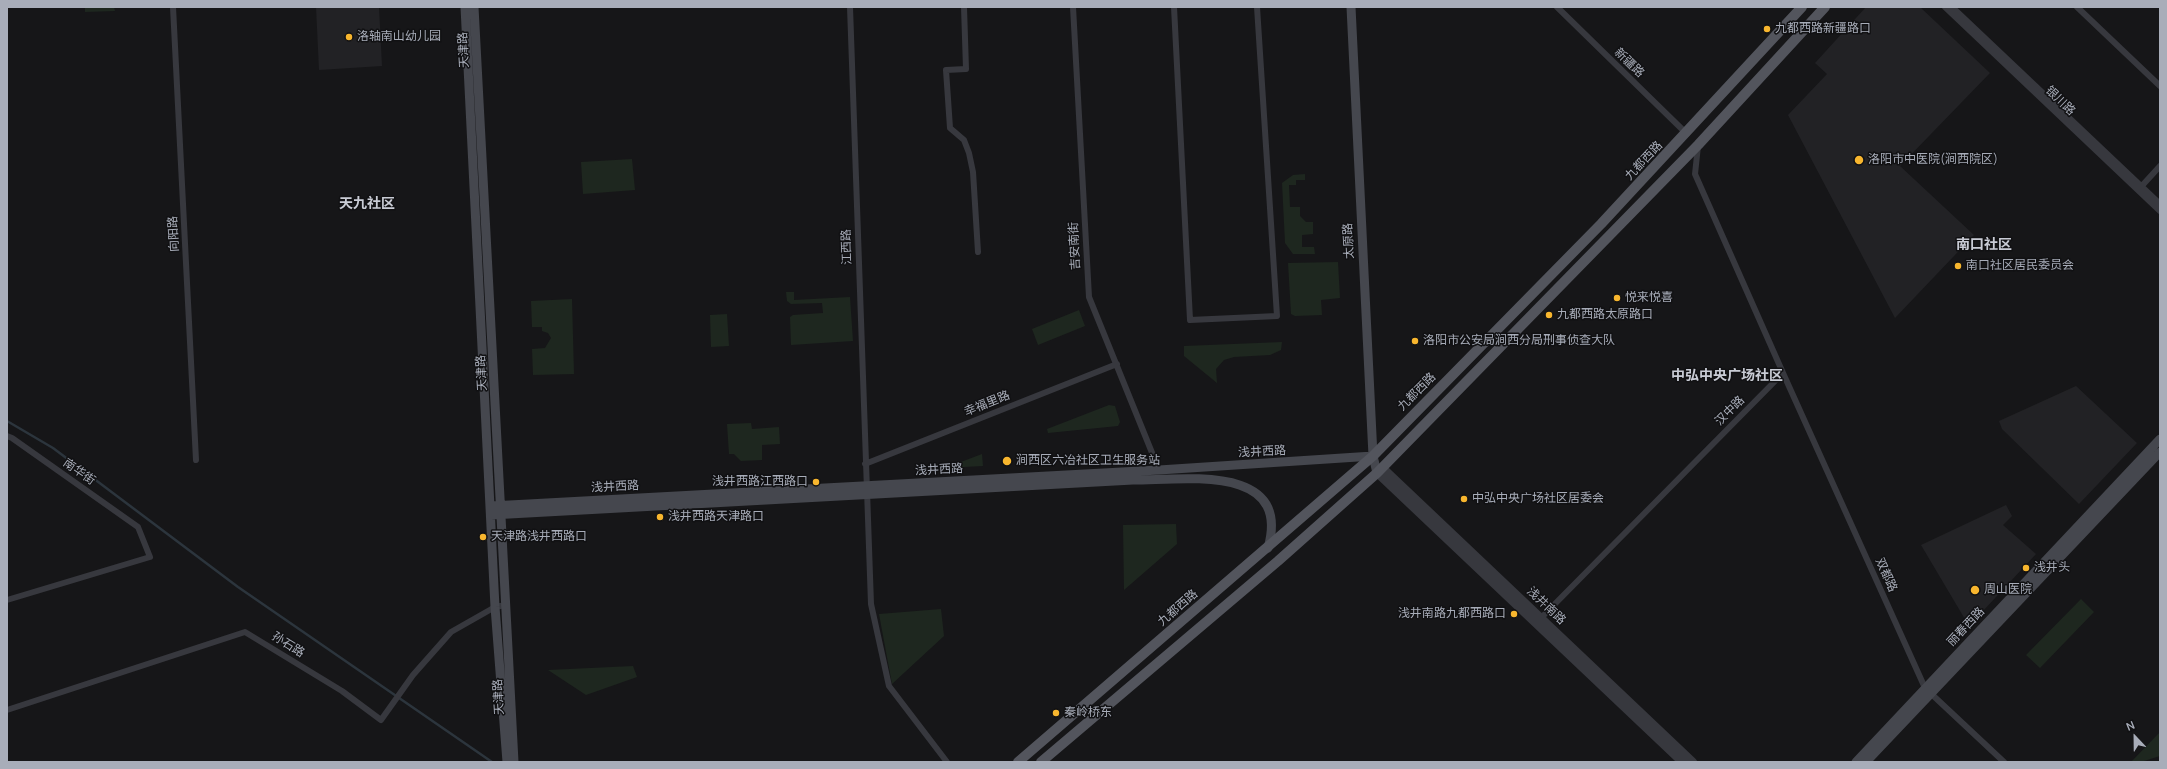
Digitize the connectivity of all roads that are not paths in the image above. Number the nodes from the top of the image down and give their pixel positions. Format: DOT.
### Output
graph roads {
  1 [pos="173,7"];
  2 [pos="465,7"];
  3 [pos="474,7"];
  4 [pos="850,7"];
  5 [pos="964,7"];
  6 [pos="1073,7"];
  7 [pos="1174,7"];
  8 [pos="1258,7"];
  9 [pos="1351,7"];
  10 [pos="1557,7"];
  11 [pos="1802,7"];
  12 [pos="1825,7"];
  13 [pos="1945,7"];
  14 [pos="1952,7"];
  15 [pos="2077,7"];
  16 [pos="2160,86"];
  17 [pos="1687,134"];
  18 [pos="1698,145"];
  19 [pos="2160,166"];
  20 [pos="2139,188"];
  21 [pos="2160,204"];
  22 [pos="2160,211"];
  23 [pos="978,252"];
  24 [pos="1117,364"];
  25 [pos="1783,373"];
  26 [pos="7,436"];
  27 [pos="2160,439"];
  28 [pos="2160,452"];
  29 [pos="1373,456"];
  30 [pos="196,460"];
  31 [pos="865,464"];
  32 [pos="1159,470"];
  33 [pos="1380,470"];
  34 [pos="866,490"];
  35 [pos="502,510"];
  36 [pos="491,511"];
  37 [pos="1268,548"];
  38 [pos="7,600"];
  39 [pos="506,606"];
  40 [pos="495,607"];
  41 [pos="1539,620"];
  42 [pos="1928,691"];
  43 [pos="7,710"];
  44 [pos="507,762"];
  45 [pos="514,762"];
  46 [pos="947,762"];
  47 [pos="1018,762"];
  48 [pos="1042,762"];
  49 [pos="1682,762"];
  50 [pos="1693,762"];
  51 [pos="1856,762"];
  52 [pos="1866,762"];
  53 [pos="2004,762"];
  1 -- 30 [label="street, 向阳路"];
  2 -- 36 [label="main road, 天津路"];
  3 -- 35 [label="main road, 天津路"];
  4 -- 31 [label="street, 江西路"];
  5 -- 23 [label="street"];
  6 -- 24 [label="street, 吉安南街"];
  7 -- 8 [label="street"];
  9 -- 29 [label="main road, 太原路"];
  10 -- 17 [label="street, 新疆路"];
  11 -- 17 [label="main road, 九都西路"];
  12 -- 18 [label="main road"];
  13 -- 20 [label="street, 银川路"];
  14 -- 20 [label="street, 银川路"];
  15 -- 16 [label="street"];
  17 -- 29 [label="main road, 九都西路"];
  18 -- 25 [label="street"];
  18 -- 33 [label="main road"];
  19 -- 20 [label="street"];
  20 -- 21 [label="street, 银川路"];
  20 -- 22 [label="street, 银川路"];
  24 -- 31 [label="street, 幸福里路"];
  24 -- 32 [label="street, 吉安南街"];
  25 -- 41 [label="street, 汉中路"];
  25 -- 42 [label="street, 双都路"];
  26 -- 38 [label="street, 南华街"];
  27 -- 42 [label="main road, 丽春西路"];
  28 -- 42 [label="main road, 丽春西路"];
  29 -- 32 [label="main road, 浅井西路"];
  29 -- 33 [label="main road, 太原路"];
  29 -- 37 [label="main road, 九都西路"];
  31 -- 34 [label="street, 江西路"];
  32 -- 34 [label="main road, 浅井西路"];
  33 -- 41 [label="street, 浅井南路"];
  33 -- 48 [label="main road"];
  34 -- 35 [label="main road, 浅井西路"];
  34 -- 37 [label="main road, 浅井西路"];
  34 -- 46 [label="street, 江西路"];
  35 -- 36 [label="main road, 浅井西路"];
  35 -- 39 [label="main road, 天津路"];
  36 -- 40 [label="main road, 天津路"];
  37 -- 47 [label="main road, 九都西路"];
  39 -- 40 [label="street, 孙石路"];
  39 -- 45 [label="main road, 天津路"];
  40 -- 43 [label="street, 孙石路"];
  40 -- 44 [label="main road, 天津路"];
  41 -- 49 [label="street, 浅井南路"];
  41 -- 50 [label="street, 浅井南路"];
  42 -- 51 [label="main road, 丽春西路"];
  42 -- 52 [label="main road, 丽春西路"];
  42 -- 53 [label="street, 双都路"];
}
